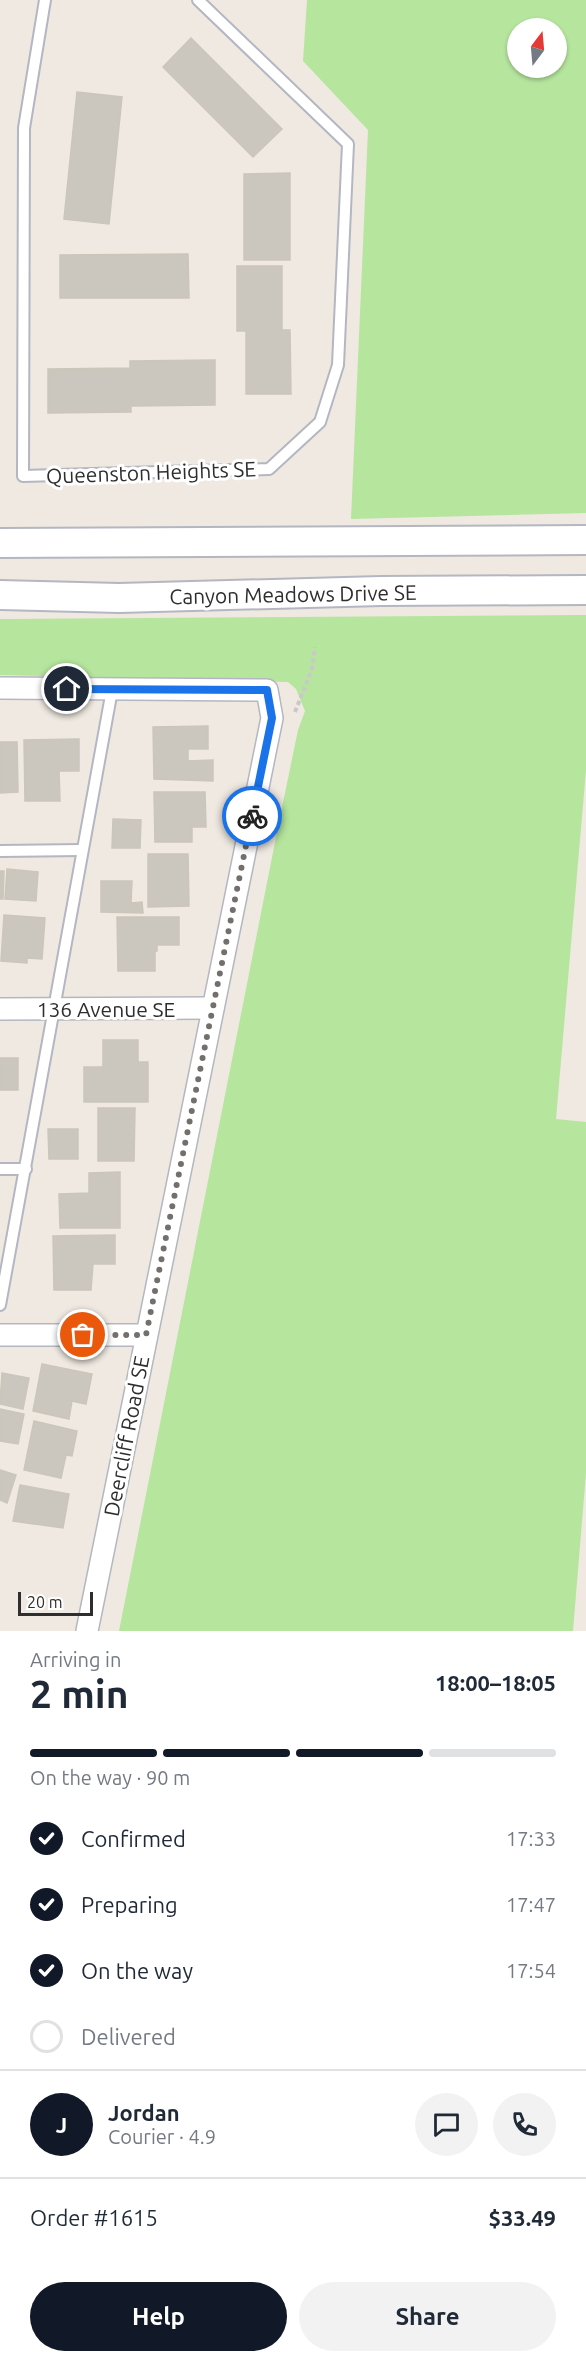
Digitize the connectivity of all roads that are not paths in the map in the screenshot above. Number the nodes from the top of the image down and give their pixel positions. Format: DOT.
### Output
graph roads {
  1 [pos="45,0"];
  2 [pos="198,0"];
  3 [pos="586,540"];
  4 [pos="0,543"];
  5 [pos="586,590"];
  6 [pos="0,595"];
  7 [pos="0,688"];
  8 [pos="112,690"];
  9 [pos="82,850"];
  10 [pos="0,851"];
  11 [pos="213,1008"];
  12 [pos="0,1009"];
  13 [pos="54,1009"];
  14 [pos="0,1169"];
  15 [pos="26,1169"];
  16 [pos="0,1305"];
  17 [pos="0,1335"];
  18 [pos="146,1335"];
  19 [pos="87,1631"];
  1 -- 2 [label="lane, Queenston Heights SE"];
  3 -- 4 [label="street"];
  5 -- 6 [label="street, Canyon Meadows Drive SE"];
  7 -- 8 [label="street, Deercliff Road SE"];
  8 -- 9 [label="lane"];
  8 -- 11 [label="street, Deercliff Road SE"];
  9 -- 10 [label="lane"];
  9 -- 13 [label="lane"];
  11 -- 13 [label="street, 136 Avenue SE"];
  11 -- 18 [label="street, Deercliff Road SE"];
  12 -- 13 [label="street, 136 Avenue SE"];
  13 -- 15 [label="lane"];
  14 -- 15 [label="lane"];
  15 -- 16 [label="lane"];
  17 -- 18 [label="street"];
  18 -- 19 [label="street, Deercliff Road SE"];
}
